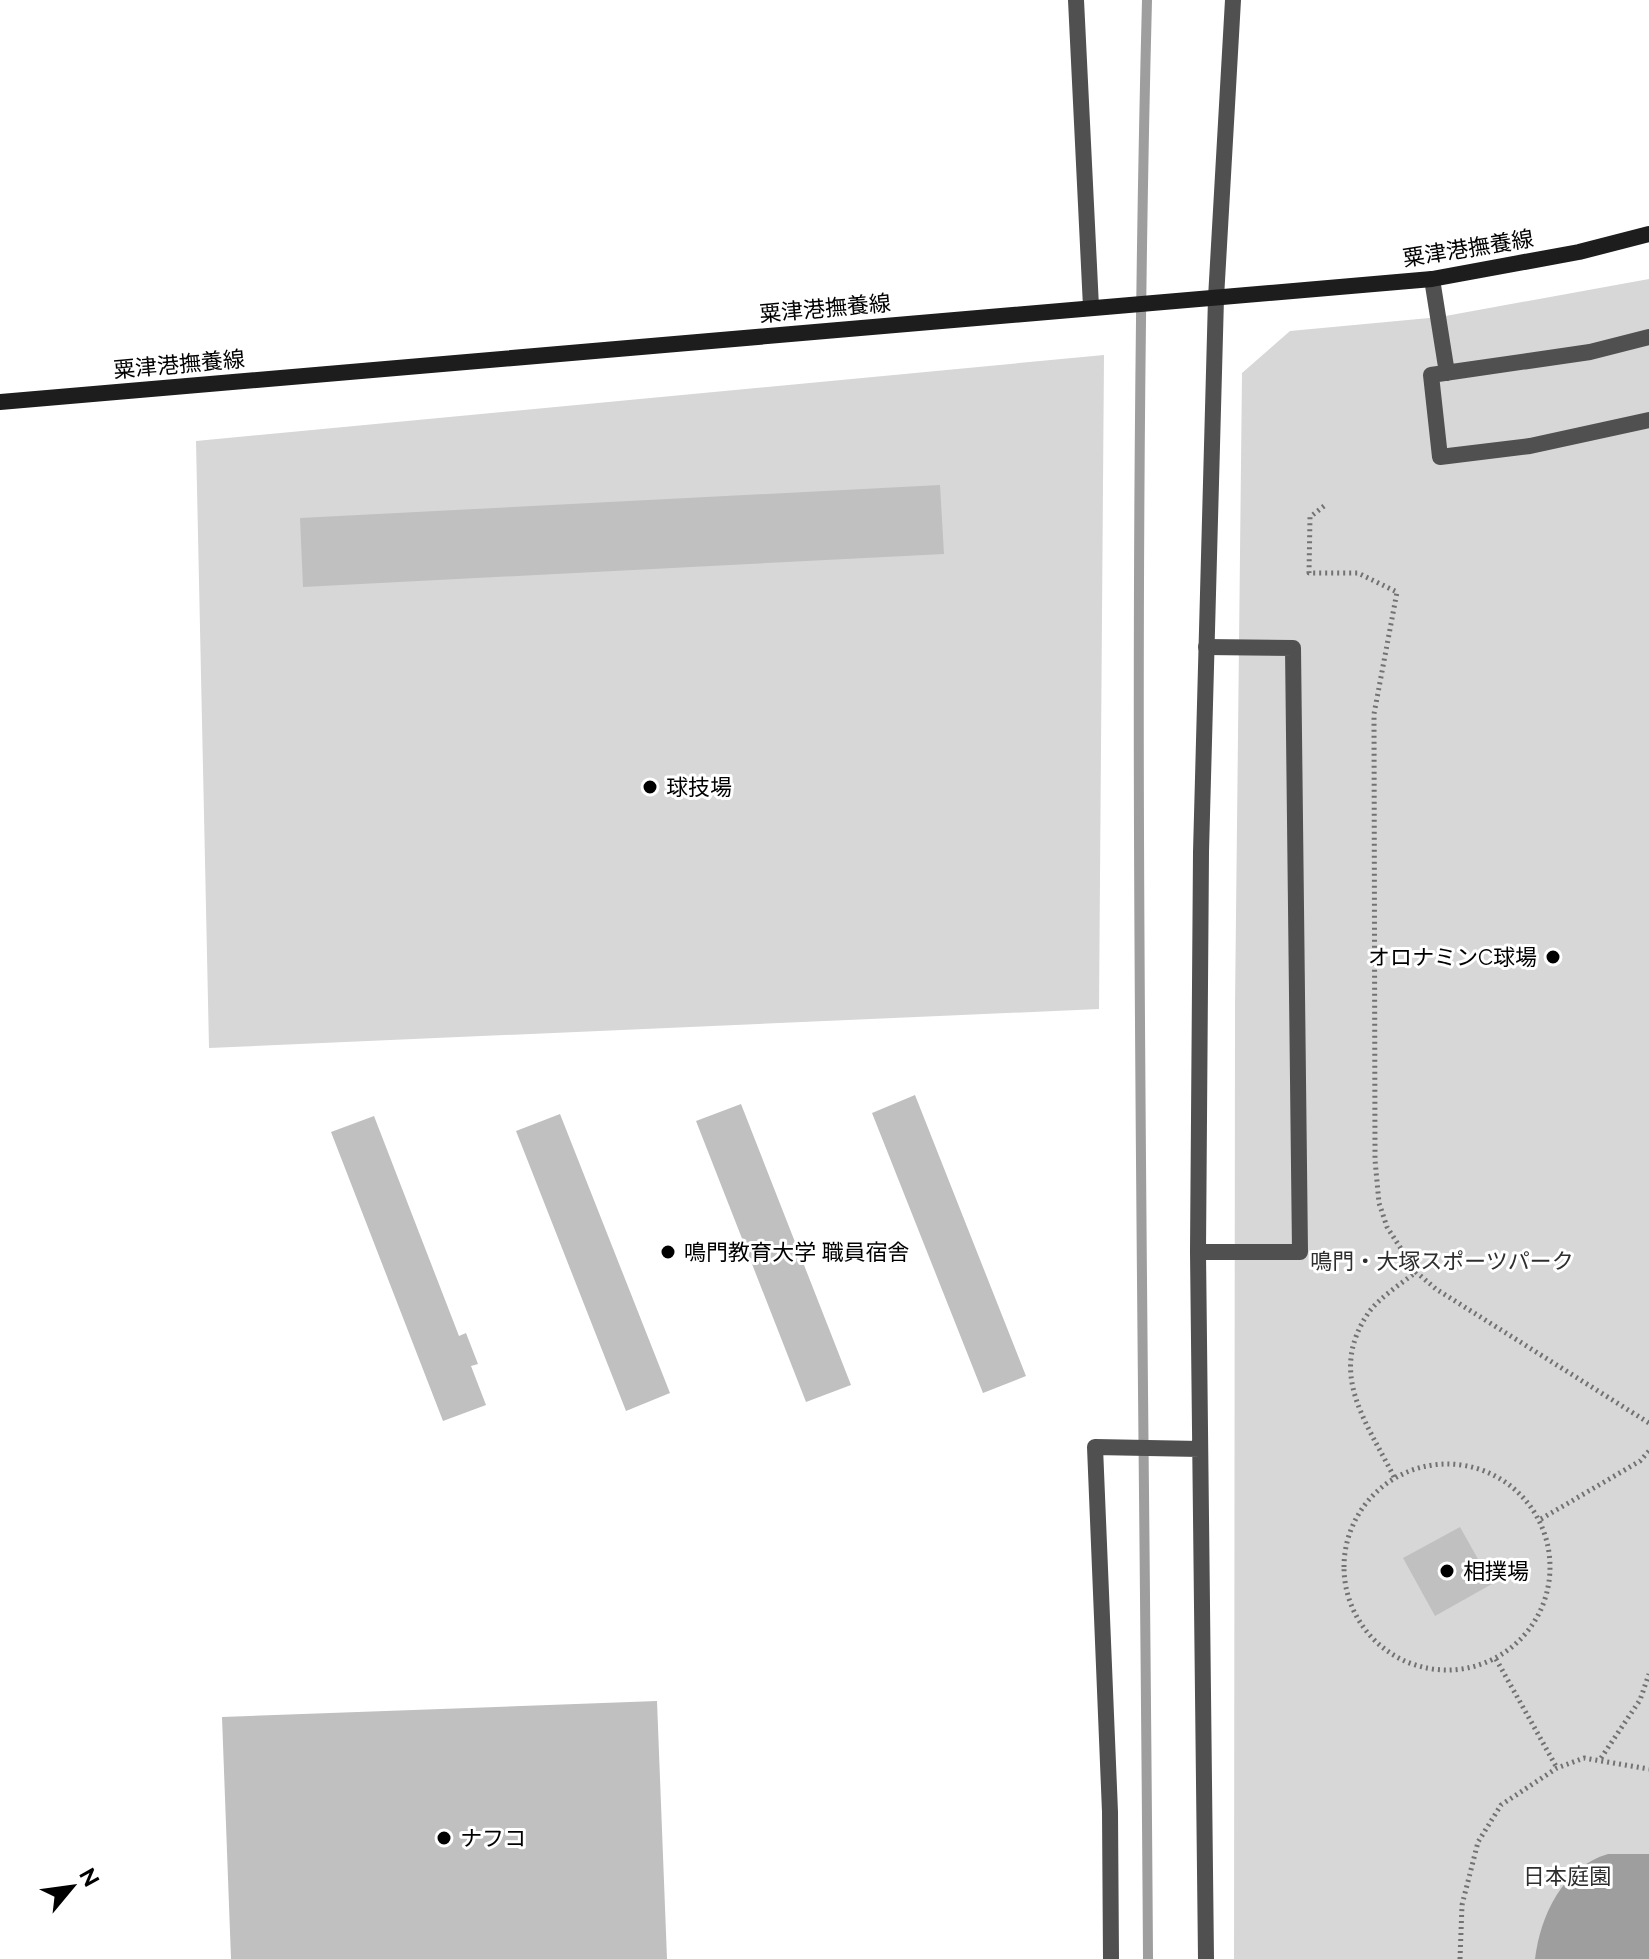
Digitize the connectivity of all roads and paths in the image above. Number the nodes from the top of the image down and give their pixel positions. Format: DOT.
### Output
graph roads {
  1 [pos="1076,0"];
  2 [pos="1233,0"];
  3 [pos="1649,234"];
  4 [pos="1432,279"];
  5 [pos="1216,298"];
  6 [pos="1098,306"];
  7 [pos="1649,337"];
  8 [pos="1447,373"];
  9 [pos="0,402"];
  10 [pos="1649,420"];
  11 [pos="1324,506"];
  12 [pos="1206,647"];
  13 [pos="1198,1252"];
  14 [pos="1416,1272"];
  15 [pos="1649,1423"];
  16 [pos="1200,1449"];
  17 [pos="1649,1451"];
  18 [pos="1394,1477"];
  19 [pos="1541,1519"];
  20 [pos="1496,1659"];
  21 [pos="1649,1674"];
  22 [pos="1601,1758"];
  23 [pos="1557,1768"];
  24 [pos="1649,1769"];
  25 [pos="1111,1959"];
  26 [pos="1206,1959"];
  27 [pos="1460,1959"];
  1 -- 6 [label="street"];
  2 -- 5 [label="street"];
  3 -- 4 [label="main road, 粟津港撫養線"];
  4 -- 5 [label="main road, 粟津港撫養線"];
  4 -- 8 [label="street"];
  5 -- 6 [label="main road, 粟津港撫養線"];
  5 -- 12 [label="street"];
  6 -- 9 [label="main road, 粟津港撫養線"];
  7 -- 8 [label="street"];
  8 -- 10 [label="street"];
  11 -- 14 [label="path"];
  12 -- 13 [label="street"];
  12 -- 13 [label="street"];
  13 -- 16 [label="street"];
  14 -- 15 [label="path"];
  14 -- 18 [label="path"];
  16 -- 25 [label="street"];
  16 -- 26 [label="street"];
  17 -- 19 [label="path"];
  18 -- 19 [label="path"];
  18 -- 20 [label="path"];
  19 -- 20 [label="path"];
  20 -- 23 [label="path"];
  21 -- 22 [label="path"];
  22 -- 23 [label="path"];
  22 -- 24 [label="path"];
  23 -- 27 [label="path"];
}
